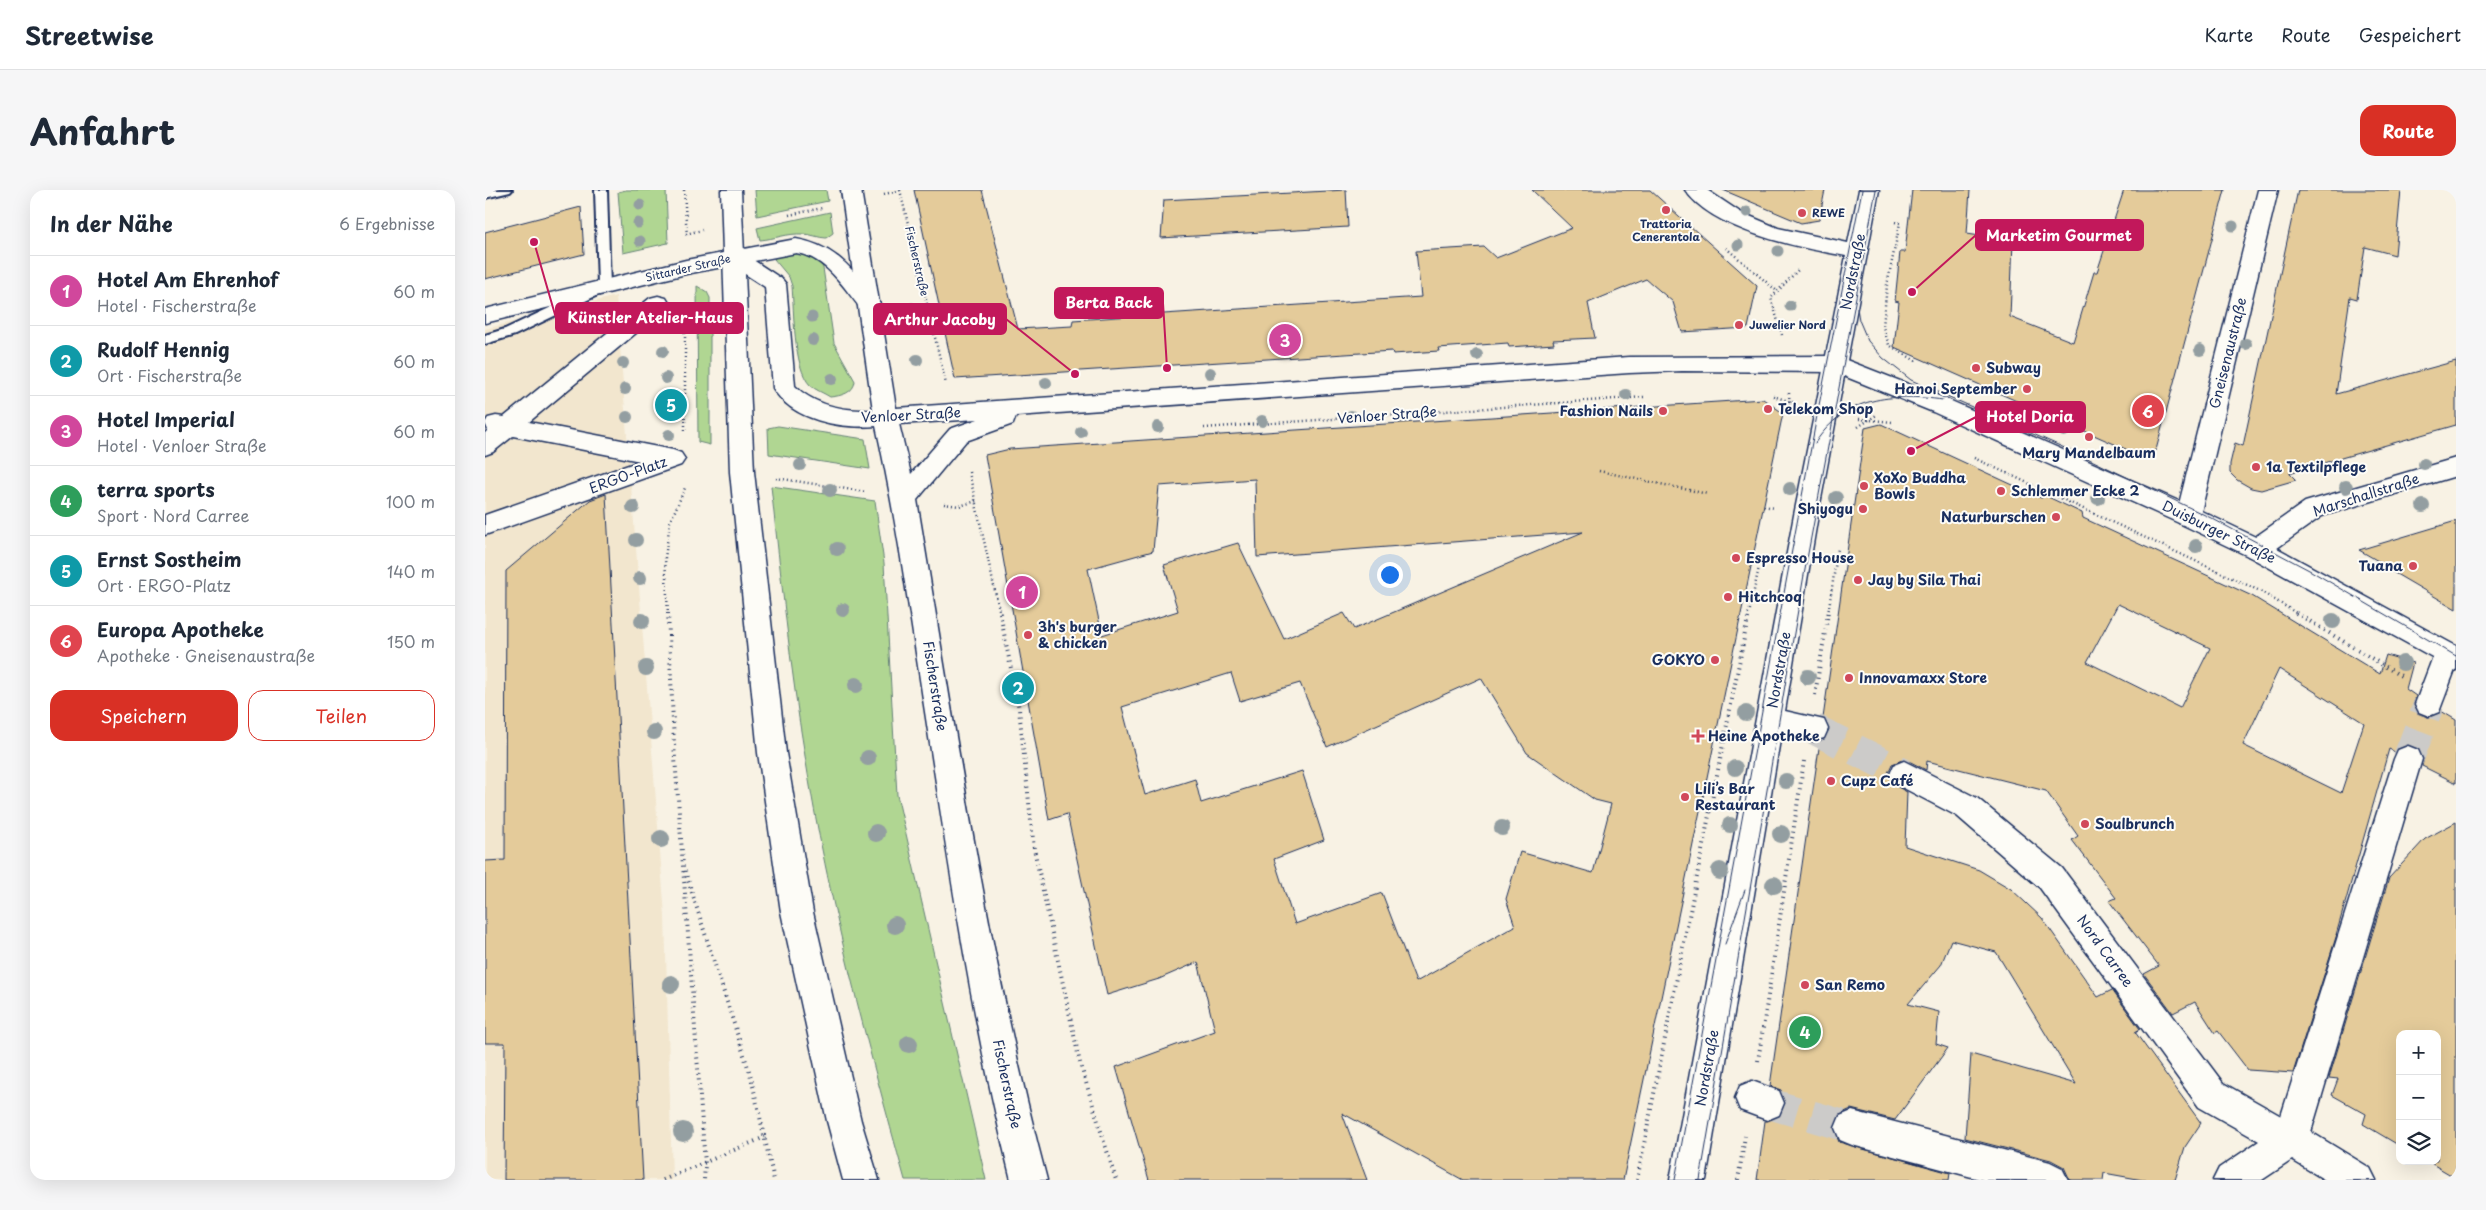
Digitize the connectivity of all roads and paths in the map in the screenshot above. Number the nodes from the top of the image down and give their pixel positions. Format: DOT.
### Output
graph roads {
  1 [pos="506,190"];
  2 [pos="601,190"];
  3 [pos="684,190"];
  4 [pos="731,190"];
  5 [pos="851,190"];
  6 [pos="901,190"];
  7 [pos="1695,190"];
  8 [pos="1869,190"];
  9 [pos="2268,190"];
  10 [pos="485,194"];
  11 [pos="878,196"];
  12 [pos="829,207"];
  13 [pos="784,216"];
  14 [pos="1900,222"];
  15 [pos="706,229"];
  16 [pos="687,233"];
  17 [pos="687,242"];
  18 [pos="1720,243"];
  19 [pos="1856,251"];
  20 [pos="734,257"];
  21 [pos="1802,267"];
  22 [pos="604,287"];
  23 [pos="1777,291"];
  24 [pos="658,303"];
  25 [pos="870,305"];
  26 [pos="685,314"];
  27 [pos="485,316"];
  28 [pos="485,340"];
  29 [pos="1784,342"];
  30 [pos="1836,364"];
  31 [pos="1923,365"];
  32 [pos="1789,387"];
  33 [pos="948,391"];
  34 [pos="1764,393"];
  35 [pos="1647,397"];
  36 [pos="1789,401"];
  37 [pos="1803,405"];
  38 [pos="1049,406"];
  39 [pos="886,417"];
  40 [pos="1854,419"];
  41 [pos="485,422"];
  42 [pos="1898,422"];
  43 [pos="1788,424"];
  44 [pos="508,426"];
  45 [pos="1201,428"];
  46 [pos="685,442"];
  47 [pos="485,446"];
  48 [pos="1970,456"];
  49 [pos="966,464"];
  50 [pos="2456,467"];
  51 [pos="1599,471"];
  52 [pos="769,476"];
  53 [pos="687,483"];
  54 [pos="1707,494"];
  55 [pos="889,495"];
  56 [pos="1774,498"];
  57 [pos="977,502"];
  58 [pos="959,506"];
  59 [pos="2188,516"];
  60 [pos="1770,517"];
  61 [pos="485,525"];
  62 [pos="2257,549"];
  63 [pos="1759,566"];
  64 [pos="2451,656"];
  65 [pos="2430,699"];
  66 [pos="1771,720"];
  67 [pos="1814,729"];
  68 [pos="2407,759"];
  69 [pos="1904,774"];
  70 [pos="683,866"];
  71 [pos="1760,1101"];
  72 [pos="1852,1128"];
  73 [pos="765,1137"];
  74 [pos="2291,1140"];
  75 [pos="705,1164"];
  76 [pos="663,1180"];
  77 [pos="704,1180"];
  78 [pos="774,1180"];
  79 [pos="861,1180"];
  80 [pos="1029,1180"];
  81 [pos="1116,1180"];
  82 [pos="1637,1180"];
  83 [pos="1688,1180"];
  84 [pos="1737,1180"];
  85 [pos="2049,1180"];
  86 [pos="2231,1180"];
  87 [pos="2358,1180"];
  1 -- 10 [label="lane"];
  2 -- 22 [label="lane"];
  3 -- 16 [label="path"];
  4 -- 20 [label="street"];
  5 -- 25 [label="street, Fischerstraße"];
  6 -- 11 [label="path"];
  6 -- 33 [label="path, Fischerstraße"];
  7 -- 19 [label="street"];
  8 -- 19 [label="street, Nordstraße"];
  9 -- 59 [label="street, Gneisenaustraße"];
  12 -- 13 [label="path"];
  14 -- 31 [label="path"];
  15 -- 16 [label="path"];
  16 -- 17 [label="path"];
  18 -- 23 [label="path"];
  19 -- 30 [label="street, Nordstraße"];
  20 -- 22 [label="street, Sittarder Straße"];
  20 -- 25 [label="street, Sittarder Straße"];
  20 -- 39 [label="street, Venloer Straße"];
  20 -- 79 [label="street"];
  21 -- 23 [label="path"];
  22 -- 27 [label="street, Sittarder Straße"];
  22 -- 28 [label="lane"];
  23 -- 29 [label="path"];
  24 -- 44 [label="street"];
  25 -- 39 [label="street, Fischerstraße"];
  26 -- 46 [label="path"];
  30 -- 38 [label="street, Venloer Straße"];
  30 -- 59 [label="street, Duisburger Straße"];
  30 -- 66 [label="street, Nordstraße"];
  32 -- 36 [label="path"];
  34 -- 36 [label="path"];
  35 -- 45 [label="path, Venloer Straße"];
  36 -- 37 [label="path"];
  36 -- 43 [label="path"];
  38 -- 39 [label="street, Venloer Straße"];
  38 -- 55 [label="street, Venloer Straße"];
  39 -- 55 [label="street, Fischerstraße"];
  40 -- 42 [label="path"];
  41 -- 44 [label="street, ERGO-Platz"];
  44 -- 47 [label="street"];
  44 -- 61 [label="street, ERGO-Platz"];
  48 -- 65 [label="path"];
  49 -- 57 [label="path"];
  50 -- 62 [label="street, Marschallstraße"];
  51 -- 54 [label="path"];
  52 -- 55 [label="path"];
  53 -- 70 [label="path"];
  55 -- 80 [label="street, Fischerstraße"];
  56 -- 60 [label="path"];
  57 -- 58 [label="path"];
  57 -- 81 [label="path"];
  59 -- 62 [label="street, Duisburger Straße"];
  62 -- 64 [label="street, Duisburger Straße"];
  63 -- 82 [label="path"];
  64 -- 65 [label="street"];
  66 -- 67 [label="street"];
  66 -- 83 [label="street, Nordstraße"];
  68 -- 74 [label="street"];
  69 -- 74 [label="street, Nord Carree"];
  70 -- 73 [label="path"];
  70 -- 75 [label="path"];
  71 -- 84 [label="path"];
  72 -- 85 [label="street"];
  73 -- 75 [label="path"];
  73 -- 78 [label="path"];
  74 -- 86 [label="street"];
  74 -- 87 [label="street, Nord Carree"];
  75 -- 76 [label="path"];
  75 -- 77 [label="path"];
}
